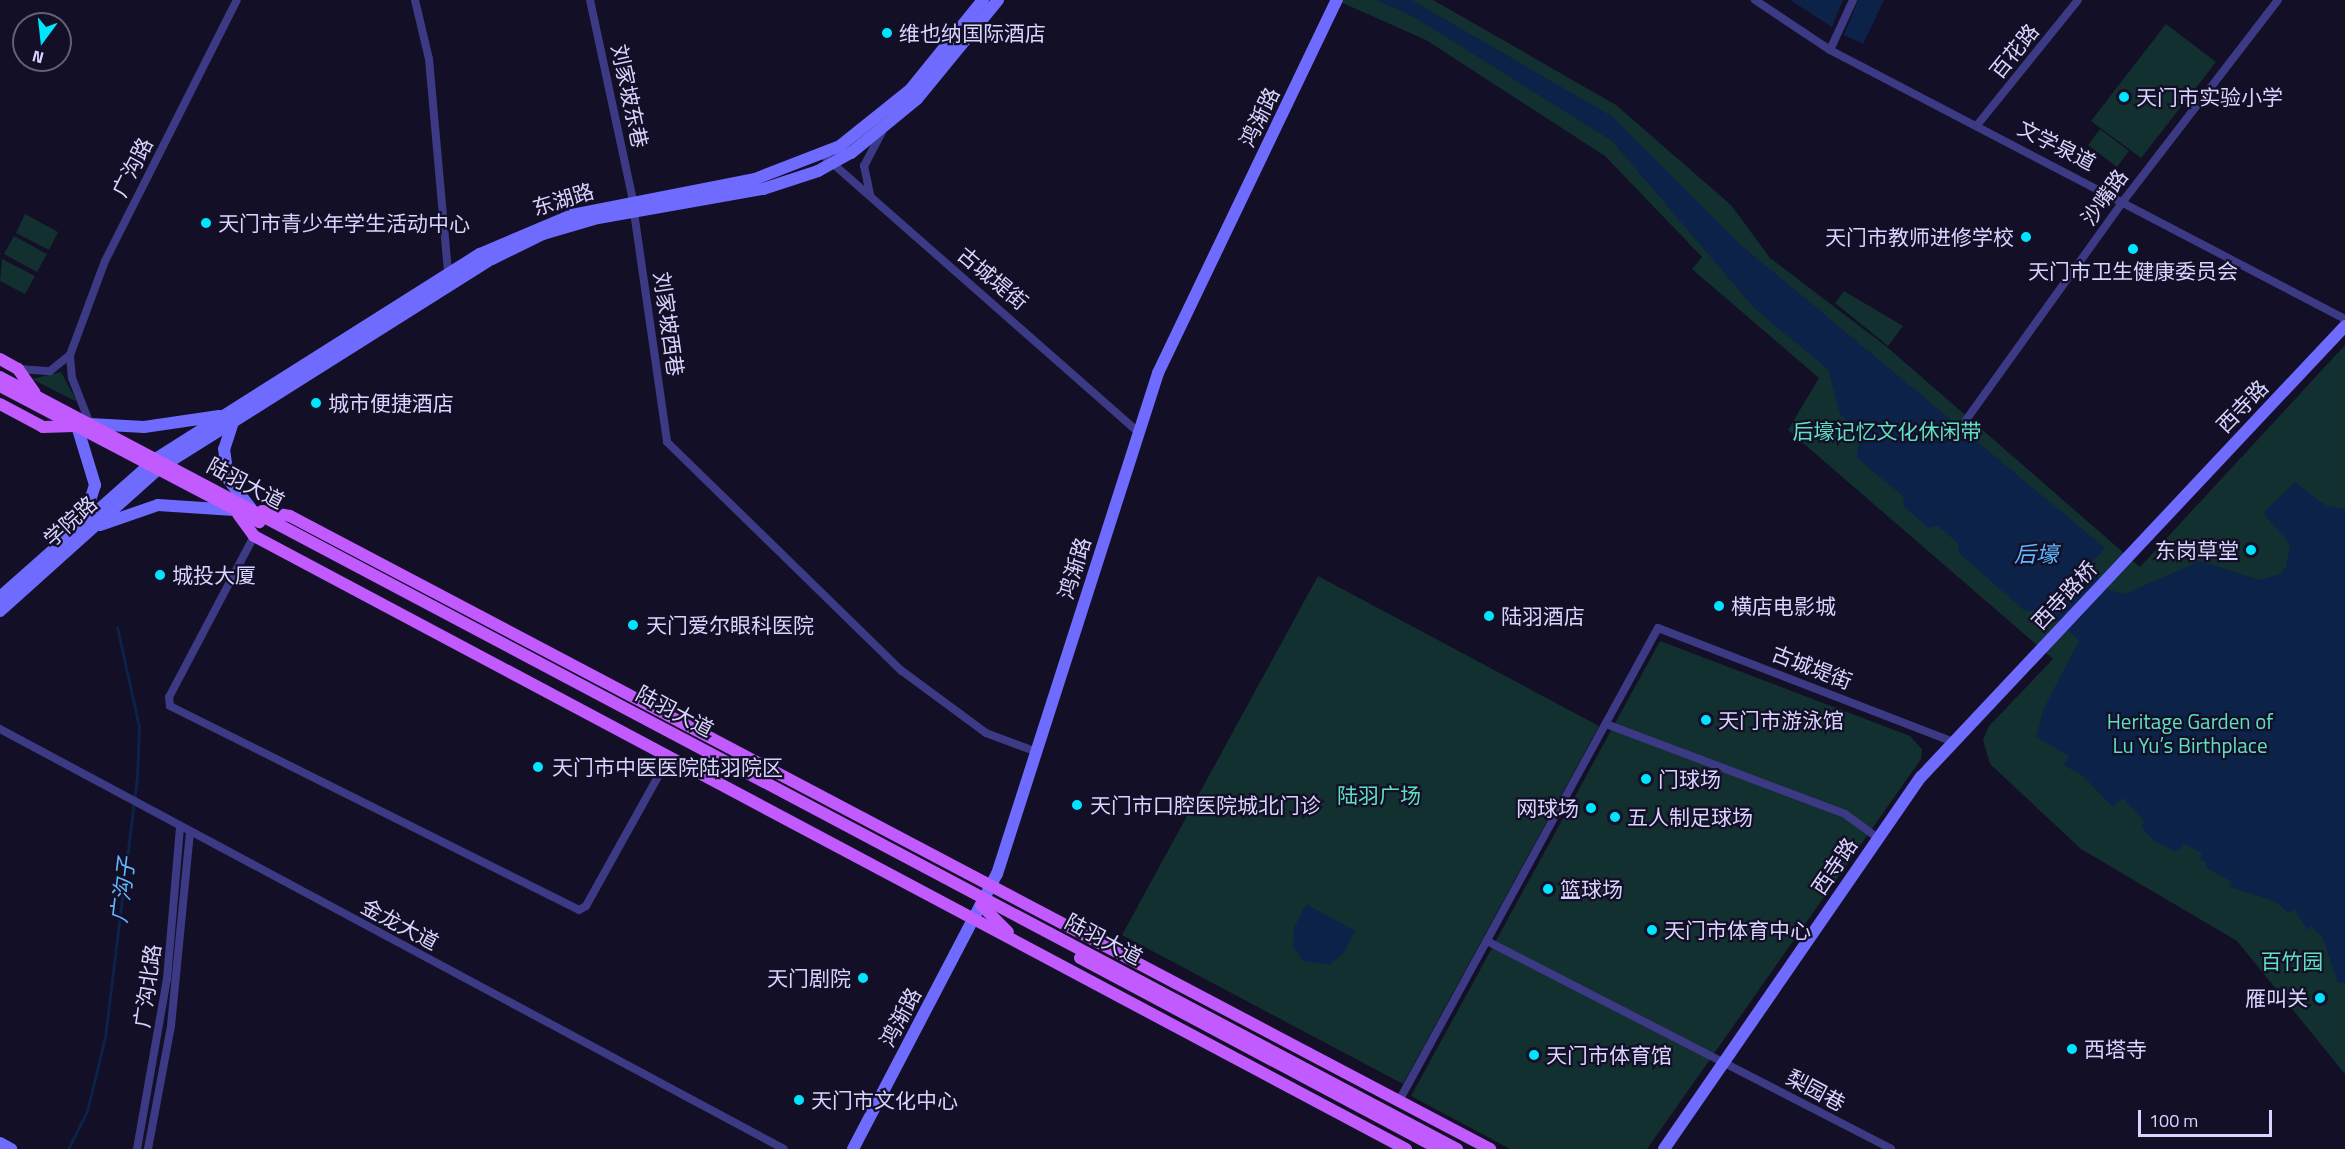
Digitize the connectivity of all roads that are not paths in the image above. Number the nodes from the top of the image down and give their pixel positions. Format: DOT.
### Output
graph roads {
  1 [pos="237,0"];
  2 [pos="415,0"];
  3 [pos="590,0"];
  4 [pos="983,0"];
  5 [pos="998,0"];
  6 [pos="1337,0"];
  7 [pos="1755,0"];
  8 [pos="1853,0"];
  9 [pos="2078,0"];
  10 [pos="2278,0"];
  11 [pos="1830,50"];
  12 [pos="1978,124"];
  13 [pos="884,129"];
  14 [pos="823,155"];
  15 [pos="832,164"];
  16 [pos="2124,200"];
  17 [pos="876,202"];
  18 [pos="633,206"];
  19 [pos="448,272"];
  20 [pos="2345,319"];
  21 [pos="2345,326"];
  22 [pos="70,355"];
  23 [pos="0,359"];
  24 [pos="18,369"];
  25 [pos="0,376"];
  26 [pos="0,386"];
  27 [pos="37,396"];
  28 [pos="0,404"];
  29 [pos="230,418"];
  30 [pos="1966,420"];
  31 [pos="90,424"];
  32 [pos="77,426"];
  33 [pos="1137,431"];
  34 [pos="158,463"];
  35 [pos="252,509"];
  36 [pos="236,510"];
  37 [pos="2168,513"];
  38 [pos="85,527"];
  39 [pos="254,536"];
  40 [pos="0,597"];
  41 [pos="0,611"];
  42 [pos="1989,704"];
  43 [pos="1606,724"];
  44 [pos="0,729"];
  45 [pos="1953,742"];
  46 [pos="1037,752"];
  47 [pos="669,757"];
  48 [pos="180,827"];
  49 [pos="190,833"];
  50 [pos="1877,837"];
  51 [pos="992,884"];
  52 [pos="1025,901"];
  53 [pos="983,902"];
  54 [pos="974,919"];
  55 [pos="1487,940"];
  56 [pos="1019,942"];
  57 [pos="1271,1032"];
  58 [pos="1288,1059"];
  59 [pos="1725,1063"];
  60 [pos="1400,1100"];
  61 [pos="1323,1106"];
  62 [pos="1373,1114"];
  63 [pos="0,1143"];
  64 [pos="12,1149"];
  65 [pos="137,1149"];
  66 [pos="148,1149"];
  67 [pos="784,1149"];
  68 [pos="853,1149"];
  69 [pos="1406,1149"];
  70 [pos="1439,1149"];
  71 [pos="1458,1149"];
  72 [pos="1490,1149"];
  73 [pos="1664,1149"];
  74 [pos="1890,1149"];
  1 -- 22 [label="street, 广沟路"];
  2 -- 19 [label="street"];
  3 -- 18 [label="street, 刘家坡东巷"];
  4 -- 14 [label="main road, 东湖路"];
  5 -- 13 [label="main road, 东湖路"];
  6 -- 33 [label="main road, 鸿渐路"];
  7 -- 11 [label="street, 文学泉道"];
  8 -- 11 [label="street"];
  9 -- 12 [label="street, 百花路"];
  10 -- 16 [label="street, 沙嘴路"];
  11 -- 12 [label="street, 文学泉道"];
  12 -- 16 [label="street, 文学泉道"];
  13 -- 15 [label="main road, 东湖路"];
  13 -- 17 [label="street"];
  14 -- 15 [label="street, 古城堤街"];
  14 -- 18 [label="main road, 东湖路"];
  15 -- 17 [label="street, 古城堤街"];
  15 -- 18 [label="main road, 东湖路"];
  16 -- 20 [label="street, 文学泉道"];
  16 -- 30 [label="street, 沙嘴路"];
  17 -- 33 [label="street, 古城堤街"];
  18 -- 19 [label="main road, 东湖路"];
  18 -- 29 [label="main road, 东湖路"];
  18 -- 46 [label="street, 刘家坡西巷"];
  19 -- 29 [label="main road, 东湖路"];
  21 -- 37 [label="main road, 西寺路"];
  22 -- 24 [label="street"];
  22 -- 31 [label="street"];
  23 -- 24 [label="main road"];
  24 -- 27 [label="main road"];
  25 -- 27 [label="main road, 陆羽大道"];
  26 -- 32 [label="main road, 陆羽大道"];
  27 -- 31 [label="main road, 陆羽大道"];
  28 -- 32 [label="main road"];
  29 -- 31 [label="main road"];
  29 -- 34 [label="main road, 东湖路"];
  29 -- 35 [label="main road"];
  31 -- 34 [label="main road, 陆羽大道"];
  32 -- 34 [label="main road, 陆羽大道"];
  32 -- 38 [label="main road"];
  33 -- 46 [label="main road, 鸿渐路"];
  34 -- 35 [label="main road, 陆羽大道"];
  34 -- 36 [label="main road, 陆羽大道"];
  34 -- 38 [label="main road, 学院路"];
  35 -- 51 [label="main road"];
  35 -- 53 [label="main road, 陆羽大道"];
  36 -- 38 [label="main road"];
  36 -- 39 [label="main road"];
  36 -- 53 [label="main road, 陆羽大道"];
  37 -- 42 [label="main road, 西寺路桥"];
  38 -- 40 [label="main road, 学院路"];
  38 -- 41 [label="main road, 学院路"];
  39 -- 47 [label="main road"];
  39 -- 47 [label="street"];
  42 -- 45 [label="main road, 西寺路"];
  43 -- 45 [label="street, 古城堤街"];
  43 -- 50 [label="street"];
  43 -- 55 [label="street"];
  44 -- 48 [label="street, 金龙大道"];
  45 -- 50 [label="main road, 西寺路"];
  46 -- 51 [label="main road, 鸿渐路"];
  47 -- 54 [label="main road"];
  48 -- 49 [label="street, 金龙大道"];
  48 -- 65 [label="street, 广沟北路"];
  49 -- 66 [label="street, 广沟北路"];
  49 -- 67 [label="street, 金龙大道"];
  50 -- 59 [label="main road, 西寺路"];
  51 -- 52 [label="main road"];
  51 -- 53 [label="main road, 鸿渐路"];
  52 -- 53 [label="main road"];
  52 -- 57 [label="main road"];
  53 -- 54 [label="main road, 鸿渐路"];
  53 -- 56 [label="main road"];
  53 -- 58 [label="main road, 陆羽大道"];
  53 -- 62 [label="main road, 陆羽大道"];
  54 -- 56 [label="main road"];
  54 -- 68 [label="main road, 鸿渐路"];
  55 -- 59 [label="street, 梨园巷"];
  55 -- 60 [label="street"];
  56 -- 61 [label="main road"];
  57 -- 58 [label="main road"];
  57 -- 60 [label="main road"];
  58 -- 71 [label="main road, 陆羽大道"];
  59 -- 73 [label="main road, 西寺路"];
  59 -- 74 [label="street, 梨园巷"];
  60 -- 72 [label="main road"];
  61 -- 62 [label="main road"];
  61 -- 69 [label="main road"];
  62 -- 70 [label="main road, 陆羽大道"];
  63 -- 64 [label="main road"];
}
